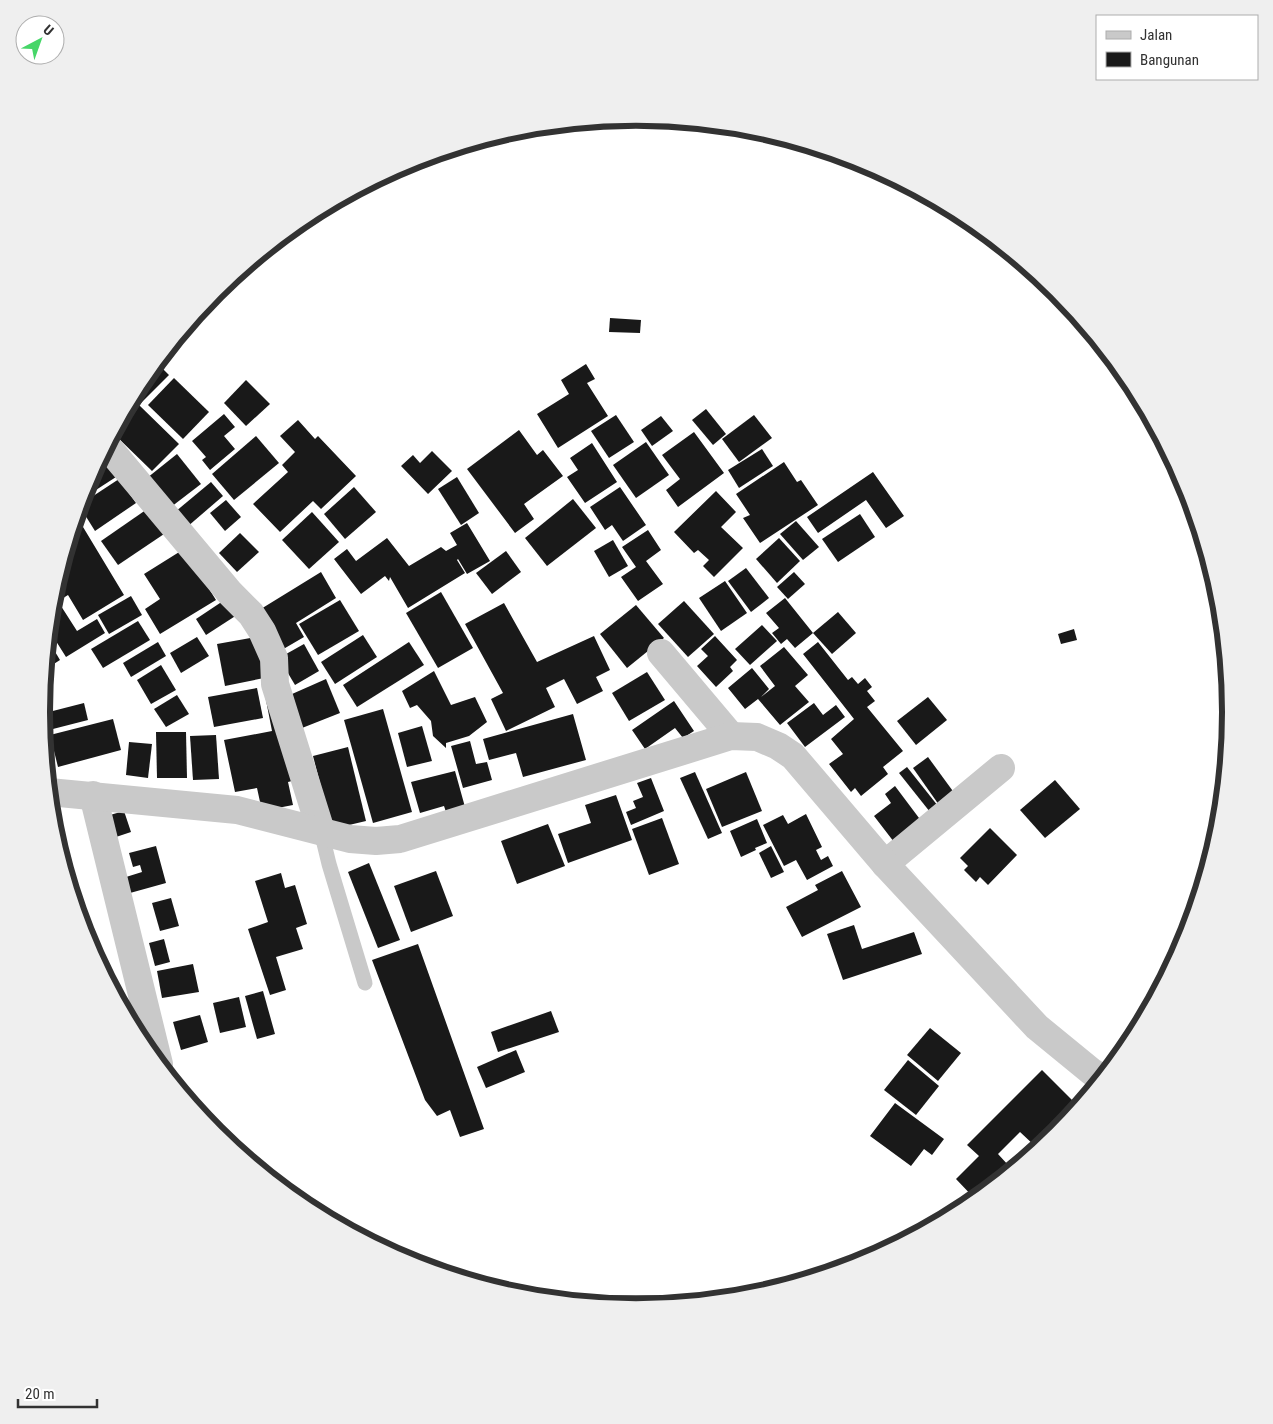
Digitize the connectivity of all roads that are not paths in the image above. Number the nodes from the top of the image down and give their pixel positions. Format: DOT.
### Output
graph roads {
  1 [pos="111,451"];
  2 [pos="660,653"];
  3 [pos="731,736"];
  4 [pos="1001,768"];
  5 [pos="56,792"];
  6 [pos="93,795"];
  7 [pos="321,831"];
  8 [pos="885,864"];
  9 [pos="365,983"];
  10 [pos="155,1046"];
  11 [pos="1097,1075"];
  1 -- 7 [label="street"];
  2 -- 3 [label="street"];
  3 -- 7 [label="street"];
  3 -- 8 [label="street"];
  4 -- 8 [label="street"];
  5 -- 6 [label="street"];
  6 -- 7 [label="street"];
  6 -- 10 [label="street"];
  7 -- 9 [label="lane"];
  8 -- 11 [label="street"];
}
